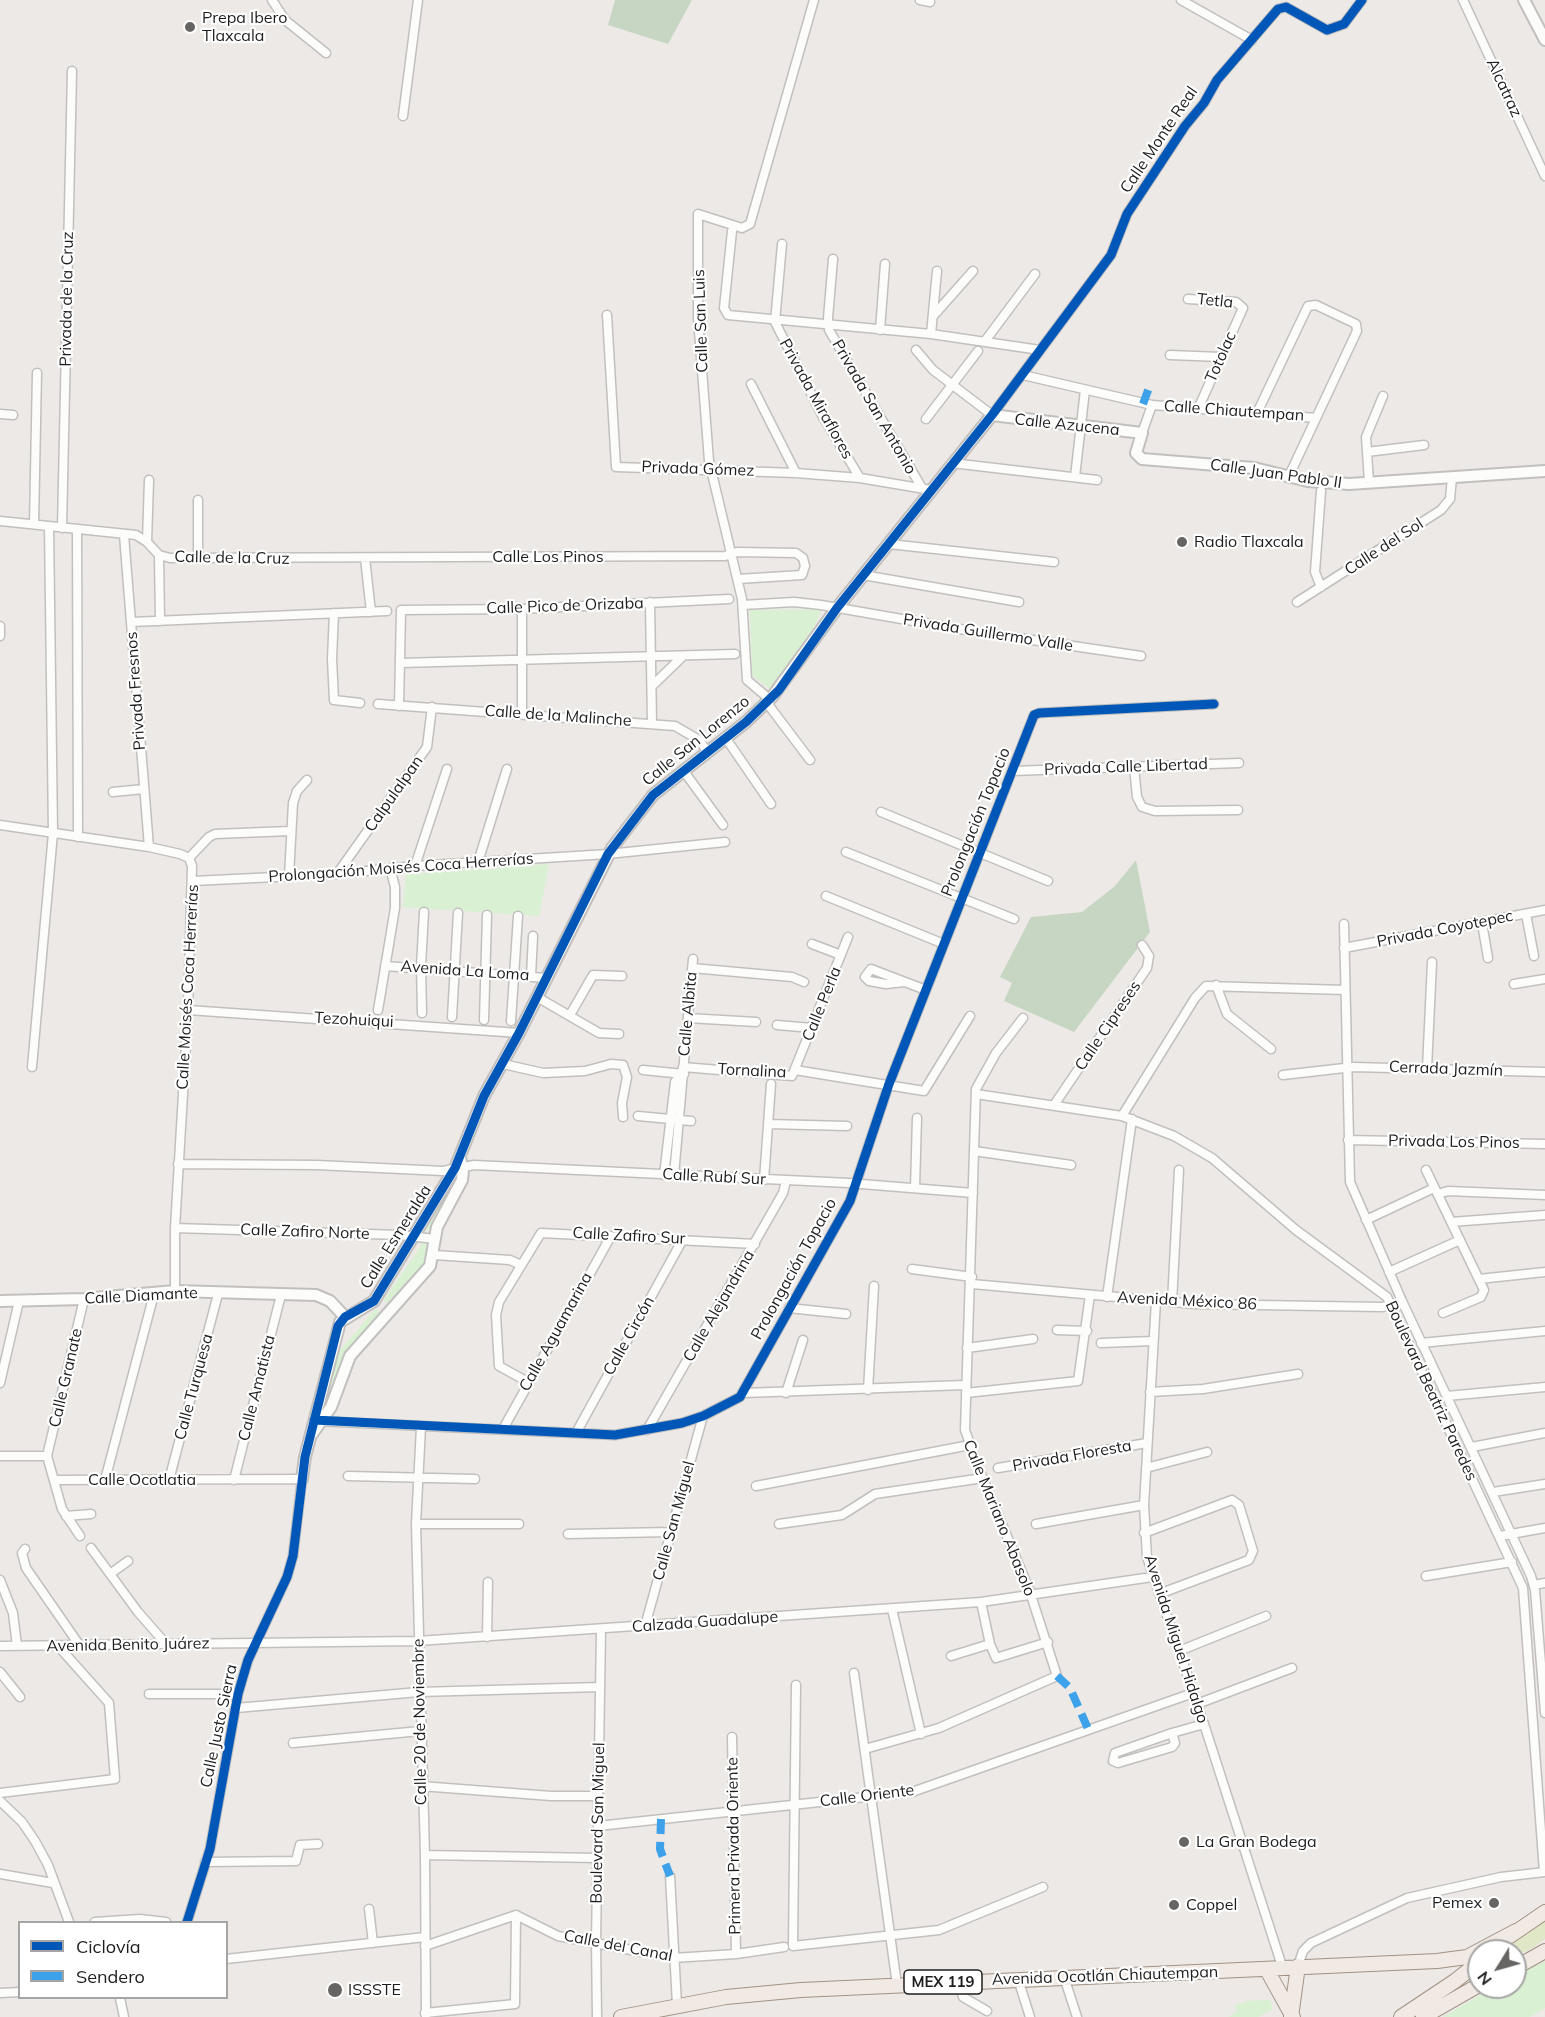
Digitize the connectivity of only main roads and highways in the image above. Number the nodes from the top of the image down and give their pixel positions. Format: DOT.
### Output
graph roads {
  1 [pos="1544,1913"];
  2 [pos="1516,1931"];
  3 [pos="1506,1939"];
  4 [pos="1544,1951"];
  5 [pos="1527,1961"];
  6 [pos="1298,1966"];
  7 [pos="1268,1970"];
  8 [pos="1467,1972"];
  9 [pos="1467,1992"];
  10 [pos="1292,2016"];
  11 [pos="621,2017"];
  12 [pos="1401,2017"];
  13 [pos="1423,2017"];
  1 -- 2 [label="main road, MEX 119"];
  2 -- 3 [label="main road, MEX 119"];
  2 -- 6 [label="main road, Avenida Ocotlán Chiautempan / MEX 119"];
  4 -- 5 [label="main road"];
  6 -- 7 [label="main road, Avenida Ocotlán Chiautempan / MEX 119"];
  6 -- 10 [label="main road"];
  7 -- 10 [label="main road"];
  7 -- 11 [label="main road, Avenida Ocotlán Chiautempan / MEX 119"];
  8 -- 12 [label="main road"];
  9 -- 13 [label="main road"];
}
